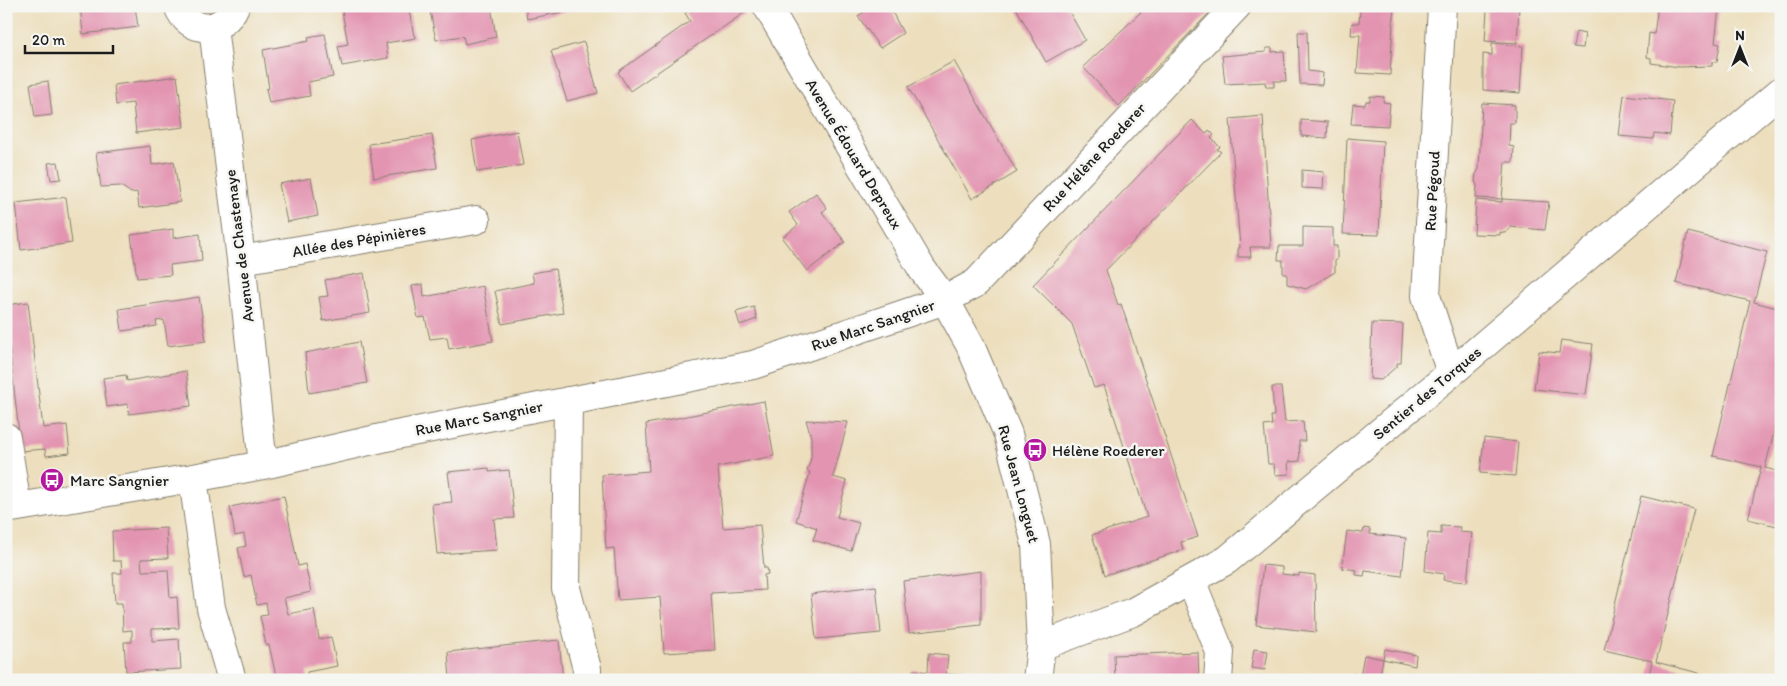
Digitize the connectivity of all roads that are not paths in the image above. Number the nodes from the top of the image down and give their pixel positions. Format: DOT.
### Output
graph roads {
  1 [pos="178,6"];
  2 [pos="234,6"];
  3 [pos="767,6"];
  4 [pos="1237,6"];
  5 [pos="1442,6"];
  6 [pos="213,27"];
  7 [pos="1781,91"];
  8 [pos="476,220"];
  9 [pos="241,260"];
  10 [pos="945,300"];
  11 [pos="1451,373"];
  12 [pos="568,401"];
  13 [pos="6,437"];
  14 [pos="263,465"];
  15 [pos="193,478"];
  16 [pos="12,507"];
  17 [pos="1191,580"];
  18 [pos="1041,646"];
  19 [pos="232,680"];
  20 [pos="587,680"];
  21 [pos="1037,680"];
  22 [pos="1218,680"];
  1 -- 6 [label="street"];
  2 -- 6 [label="street"];
  3 -- 10 [label="street, Avenue Édouard Depreux"];
  4 -- 10 [label="street, Rue Hélène Roederer"];
  5 -- 11 [label="street, Rue Pégoud"];
  6 -- 9 [label="street, Avenue de Chastenaye"];
  7 -- 11 [label="street, Sentier des Torques"];
  8 -- 9 [label="street, Allée des Pépinières"];
  9 -- 14 [label="street, Avenue de Chastenaye"];
  10 -- 12 [label="street, Rue Marc Sangnier"];
  10 -- 18 [label="street, Rue Jean Longuet"];
  11 -- 17 [label="street, Sentier des Torques"];
  12 -- 14 [label="street, Rue Marc Sangnier"];
  12 -- 20 [label="street"];
  13 -- 16 [label="street"];
  14 -- 15 [label="street, Rue Marc Sangnier"];
  15 -- 16 [label="street, Rue Marc Sangnier"];
  15 -- 19 [label="street"];
  17 -- 18 [label="street, Sentier des Torques"];
  17 -- 22 [label="street"];
  18 -- 21 [label="street, Rue Jean Longuet"];
}
